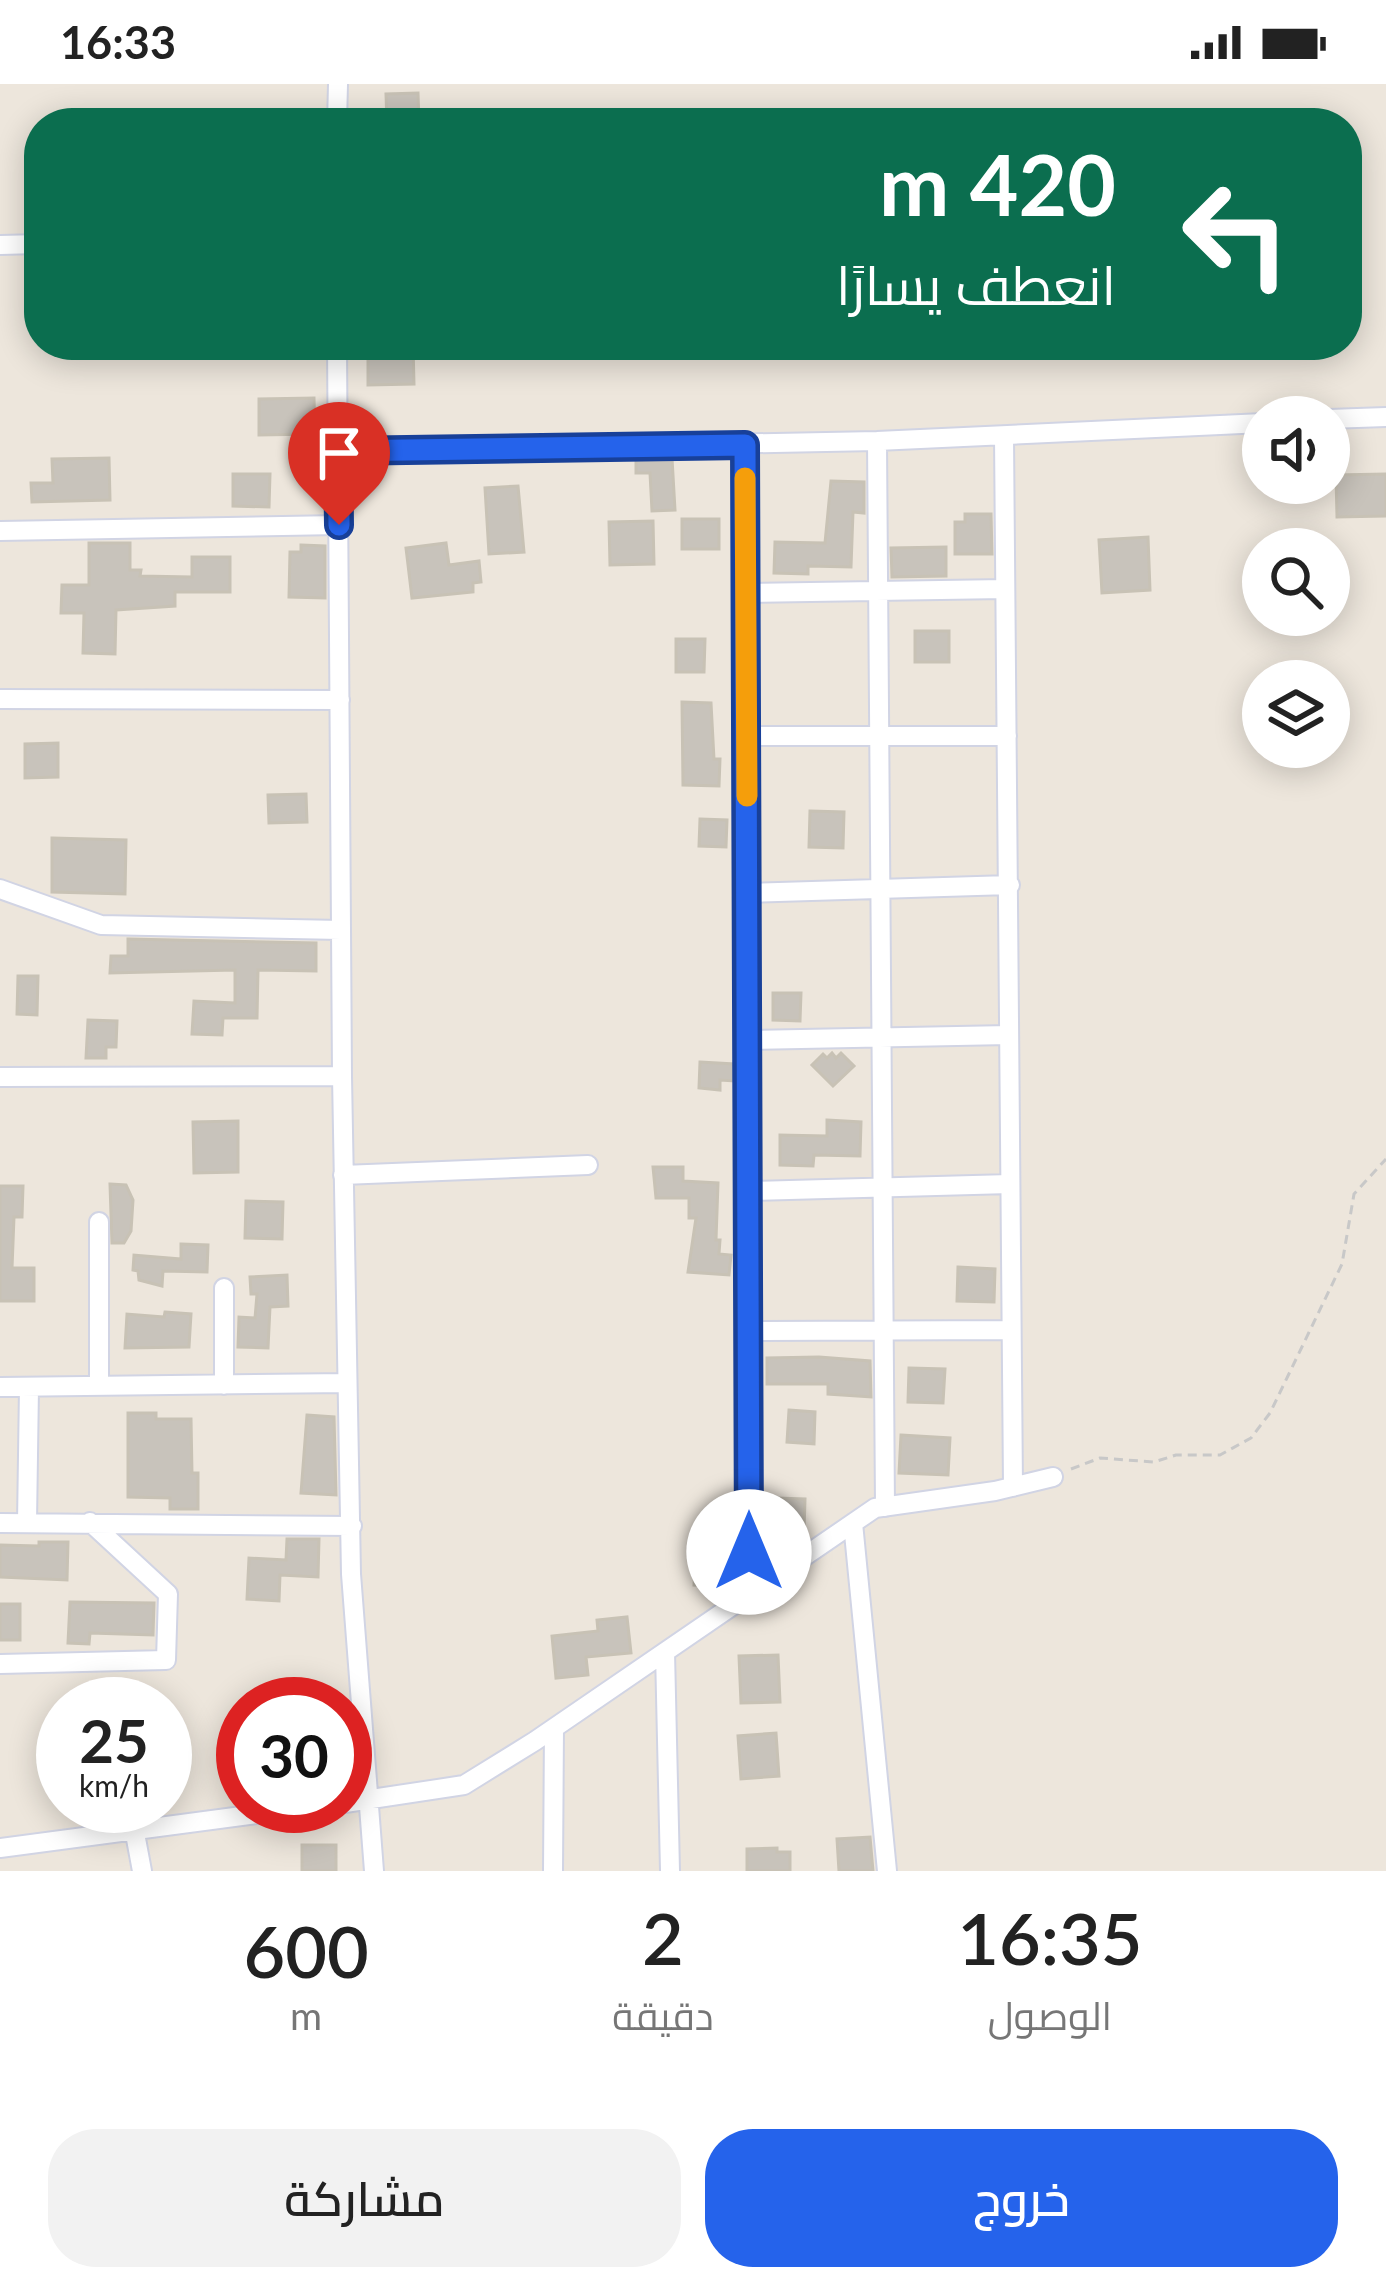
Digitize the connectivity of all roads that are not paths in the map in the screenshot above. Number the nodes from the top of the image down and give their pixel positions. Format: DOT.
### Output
graph roads {
  1 [pos="338,360"];
  2 [pos="1386,416"];
  3 [pos="1350,418"];
  4 [pos="1242,424"];
  5 [pos="1004,436"];
  6 [pos="877,441"];
  7 [pos="745,445"];
  8 [pos="338,451"];
  9 [pos="339,525"];
  10 [pos="0,531"];
  11 [pos="1006,589"];
  12 [pos="878,590"];
  13 [pos="744,593"];
  14 [pos="0,699"];
  15 [pos="340,700"];
  16 [pos="748,736"];
  17 [pos="1006,736"];
  18 [pos="880,738"];
  19 [pos="1010,885"];
  20 [pos="0,889"];
  21 [pos="881,892"];
  22 [pos="747,893"];
  23 [pos="341,930"];
  24 [pos="1009,1035"];
  25 [pos="883,1038"];
  26 [pos="748,1040"];
  27 [pos="341,1076"];
  28 [pos="0,1077"];
  29 [pos="588,1165"];
  30 [pos="343,1175"];
  31 [pos="1010,1184"];
  32 [pos="881,1186"];
  33 [pos="749,1192"];
  34 [pos="99,1222"];
  35 [pos="224,1288"];
  36 [pos="1011,1330"];
  37 [pos="749,1331"];
  38 [pos="882,1331"];
  39 [pos="347,1383"];
  40 [pos="224,1385"];
  41 [pos="99,1386"];
  42 [pos="0,1387"];
  43 [pos="29,1387"];
  44 [pos="1053,1477"];
  45 [pos="1012,1487"];
  46 [pos="884,1507"];
  47 [pos="27,1522"];
  48 [pos="91,1522"];
  49 [pos="0,1523"];
  50 [pos="853,1523"];
  51 [pos="352,1526"];
  52 [pos="749,1596"];
  53 [pos="664,1652"];
  54 [pos="0,1664"];
  55 [pos="358,1677"];
  56 [pos="554,1728"];
  57 [pos="372,1799"];
  58 [pos="102,1833"];
  59 [pos="135,1833"];
  60 [pos="370,1833"];
  61 [pos="0,1849"];
  62 [pos="142,1871"];
  63 [pos="374,1871"];
  64 [pos="554,1871"];
  65 [pos="670,1871"];
  66 [pos="887,1871"];
  1 -- 8 [label="street"];
  2 -- 3 [label="street"];
  4 -- 5 [label="street"];
  5 -- 6 [label="street"];
  5 -- 11 [label="street"];
  6 -- 7 [label="street"];
  6 -- 12 [label="street"];
  7 -- 8 [label="street"];
  7 -- 13 [label="street"];
  8 -- 9 [label="street"];
  9 -- 10 [label="street"];
  9 -- 15 [label="street"];
  11 -- 12 [label="street"];
  11 -- 17 [label="street"];
  12 -- 13 [label="street"];
  12 -- 18 [label="street"];
  13 -- 16 [label="street"];
  14 -- 15 [label="street"];
  15 -- 23 [label="street"];
  16 -- 18 [label="street"];
  16 -- 22 [label="street"];
  17 -- 18 [label="street"];
  17 -- 19 [label="street"];
  18 -- 21 [label="street"];
  19 -- 21 [label="street"];
  19 -- 24 [label="street"];
  20 -- 23 [label="street"];
  21 -- 22 [label="street"];
  21 -- 25 [label="street"];
  22 -- 26 [label="street"];
  23 -- 27 [label="street"];
  24 -- 25 [label="street"];
  24 -- 31 [label="street"];
  25 -- 26 [label="street"];
  25 -- 32 [label="street"];
  26 -- 33 [label="street"];
  27 -- 28 [label="street"];
  27 -- 30 [label="street"];
  29 -- 30 [label="street"];
  30 -- 39 [label="street"];
  31 -- 32 [label="street"];
  31 -- 36 [label="street"];
  32 -- 33 [label="street"];
  32 -- 38 [label="street"];
  33 -- 37 [label="street"];
  34 -- 41 [label="street"];
  35 -- 40 [label="street"];
  36 -- 38 [label="street"];
  36 -- 45 [label="street"];
  37 -- 38 [label="street"];
  37 -- 52 [label="street"];
  38 -- 46 [label="street"];
  39 -- 40 [label="street"];
  39 -- 51 [label="street"];
  40 -- 41 [label="street"];
  41 -- 43 [label="street"];
  42 -- 43 [label="street"];
  43 -- 47 [label="street"];
  44 -- 45 [label="street"];
  45 -- 46 [label="street"];
  46 -- 50 [label="street"];
  47 -- 48 [label="street"];
  47 -- 49 [label="street"];
  48 -- 51 [label="street"];
  48 -- 54 [label="street"];
  50 -- 52 [label="street"];
  50 -- 66 [label="street"];
  51 -- 55 [label="street"];
  52 -- 53 [label="street"];
  53 -- 56 [label="street"];
  53 -- 65 [label="street"];
  56 -- 57 [label="street"];
  56 -- 64 [label="street"];
  58 -- 61 [label="street"];
  59 -- 62 [label="street"];
  60 -- 63 [label="street"];
}
